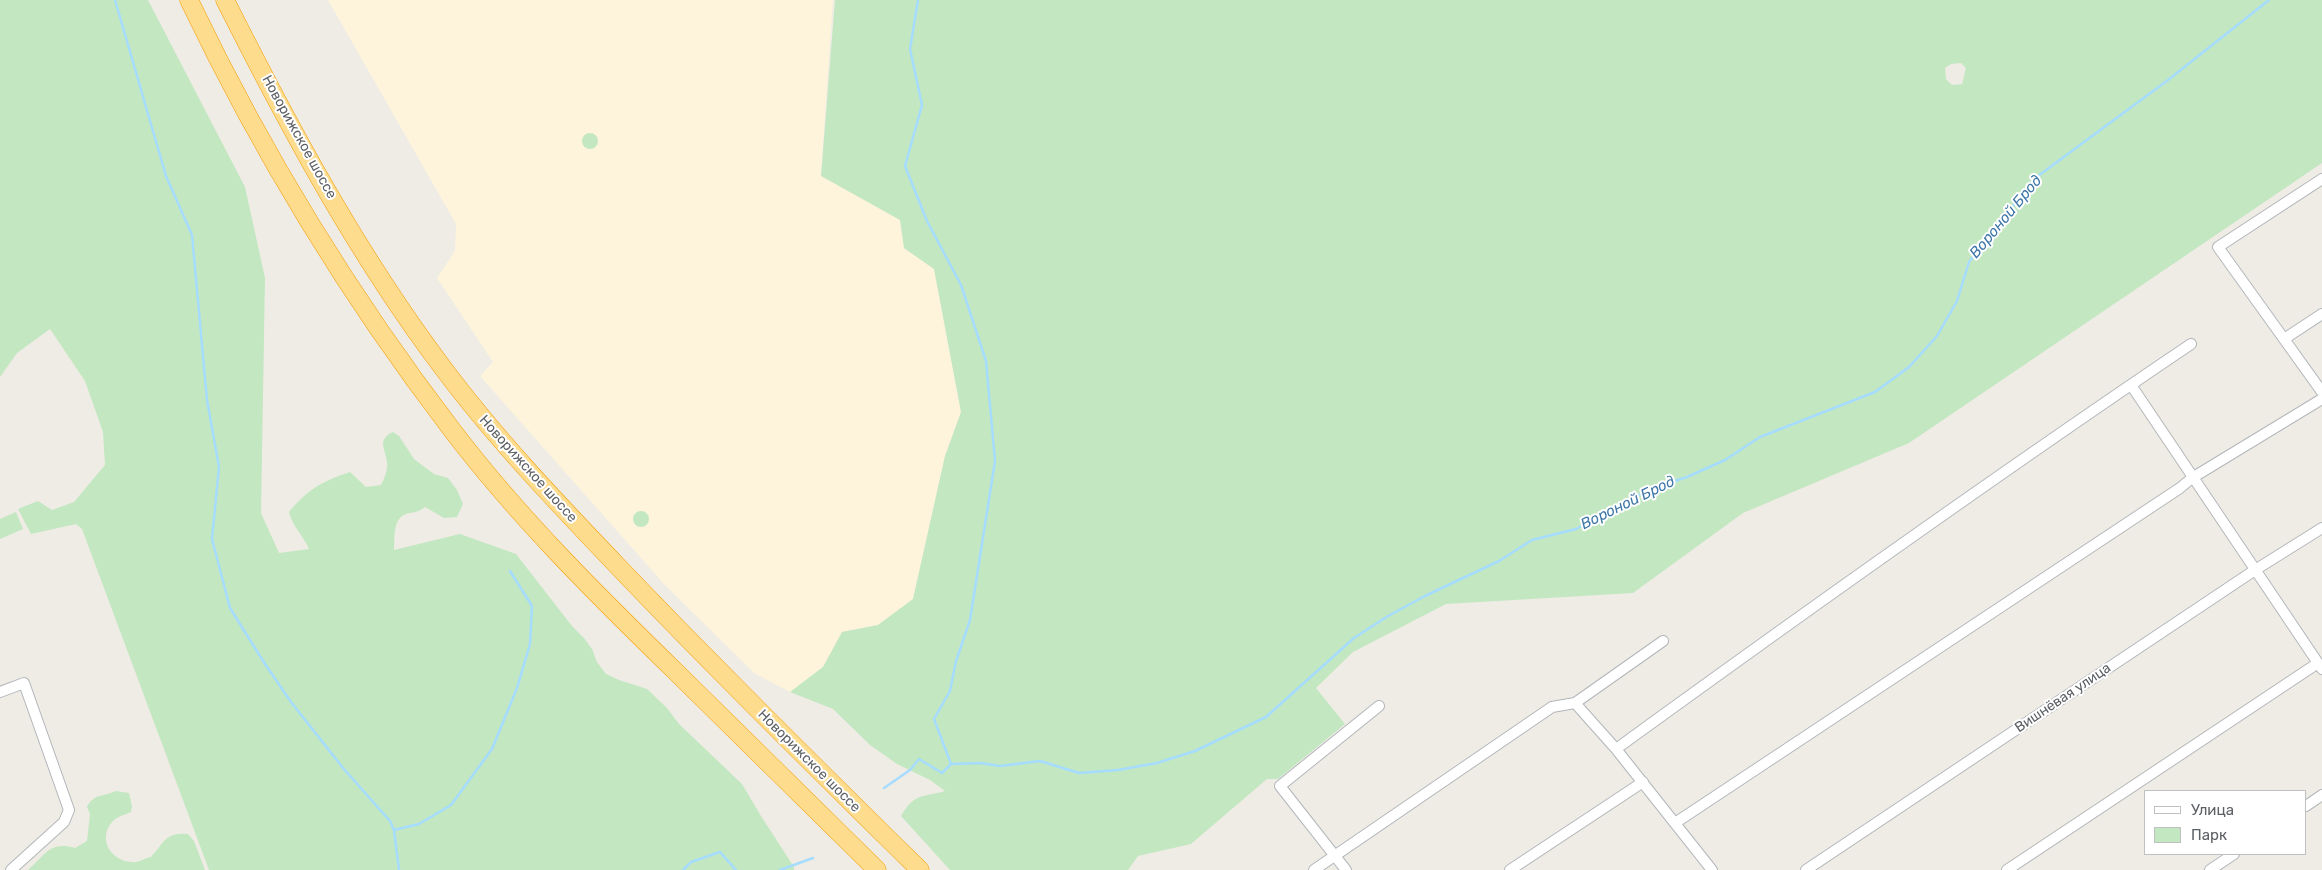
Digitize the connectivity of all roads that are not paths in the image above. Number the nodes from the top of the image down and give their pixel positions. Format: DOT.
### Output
graph roads {
  1 [pos="189,0"];
  2 [pos="225,0"];
  3 [pos="2322,179"];
  4 [pos="2322,314"];
  5 [pos="2284,339"];
  6 [pos="2191,344"];
  7 [pos="2131,385"];
  8 [pos="2322,392"];
  9 [pos="2322,399"];
  10 [pos="2192,478"];
  11 [pos="2322,528"];
  12 [pos="2255,570"];
  13 [pos="1663,641"];
  14 [pos="2320,666"];
  15 [pos="0,692"];
  16 [pos="1575,703"];
  17 [pos="1379,706"];
  18 [pos="1616,749"];
  19 [pos="1643,782"];
  20 [pos="2322,795"];
  21 [pos="2307,805"];
  22 [pos="1675,823"];
  23 [pos="2232,855"];
  24 [pos="1335,856"];
  25 [pos="11,870"];
  26 [pos="877,870"];
  27 [pos="920,870"];
  28 [pos="1314,870"];
  29 [pos="1346,870"];
  30 [pos="1510,870"];
  31 [pos="1712,870"];
  32 [pos="1806,870"];
  33 [pos="2007,870"];
  34 [pos="2210,870"];
  1 -- 26 [label="highway"];
  2 -- 27 [label="highway, Новорижское шоссе"];
  3 -- 5 [label="street"];
  4 -- 5 [label="street"];
  5 -- 8 [label="street"];
  6 -- 7 [label="street"];
  7 -- 10 [label="street"];
  7 -- 18 [label="street"];
  9 -- 10 [label="street"];
  10 -- 12 [label="street"];
  10 -- 22 [label="street"];
  11 -- 12 [label="street, Вишнёвая улица"];
  12 -- 14 [label="street"];
  12 -- 32 [label="street, Вишнёвая улица"];
  13 -- 16 [label="street"];
  14 -- 33 [label="street"];
  15 -- 25 [label="street"];
  16 -- 18 [label="street"];
  16 -- 24 [label="street"];
  17 -- 24 [label="street"];
  18 -- 19 [label="street"];
  19 -- 22 [label="street"];
  19 -- 30 [label="street"];
  20 -- 21 [label="street"];
  22 -- 31 [label="street"];
  23 -- 34 [label="street"];
  24 -- 28 [label="street"];
  24 -- 29 [label="street"];
}
